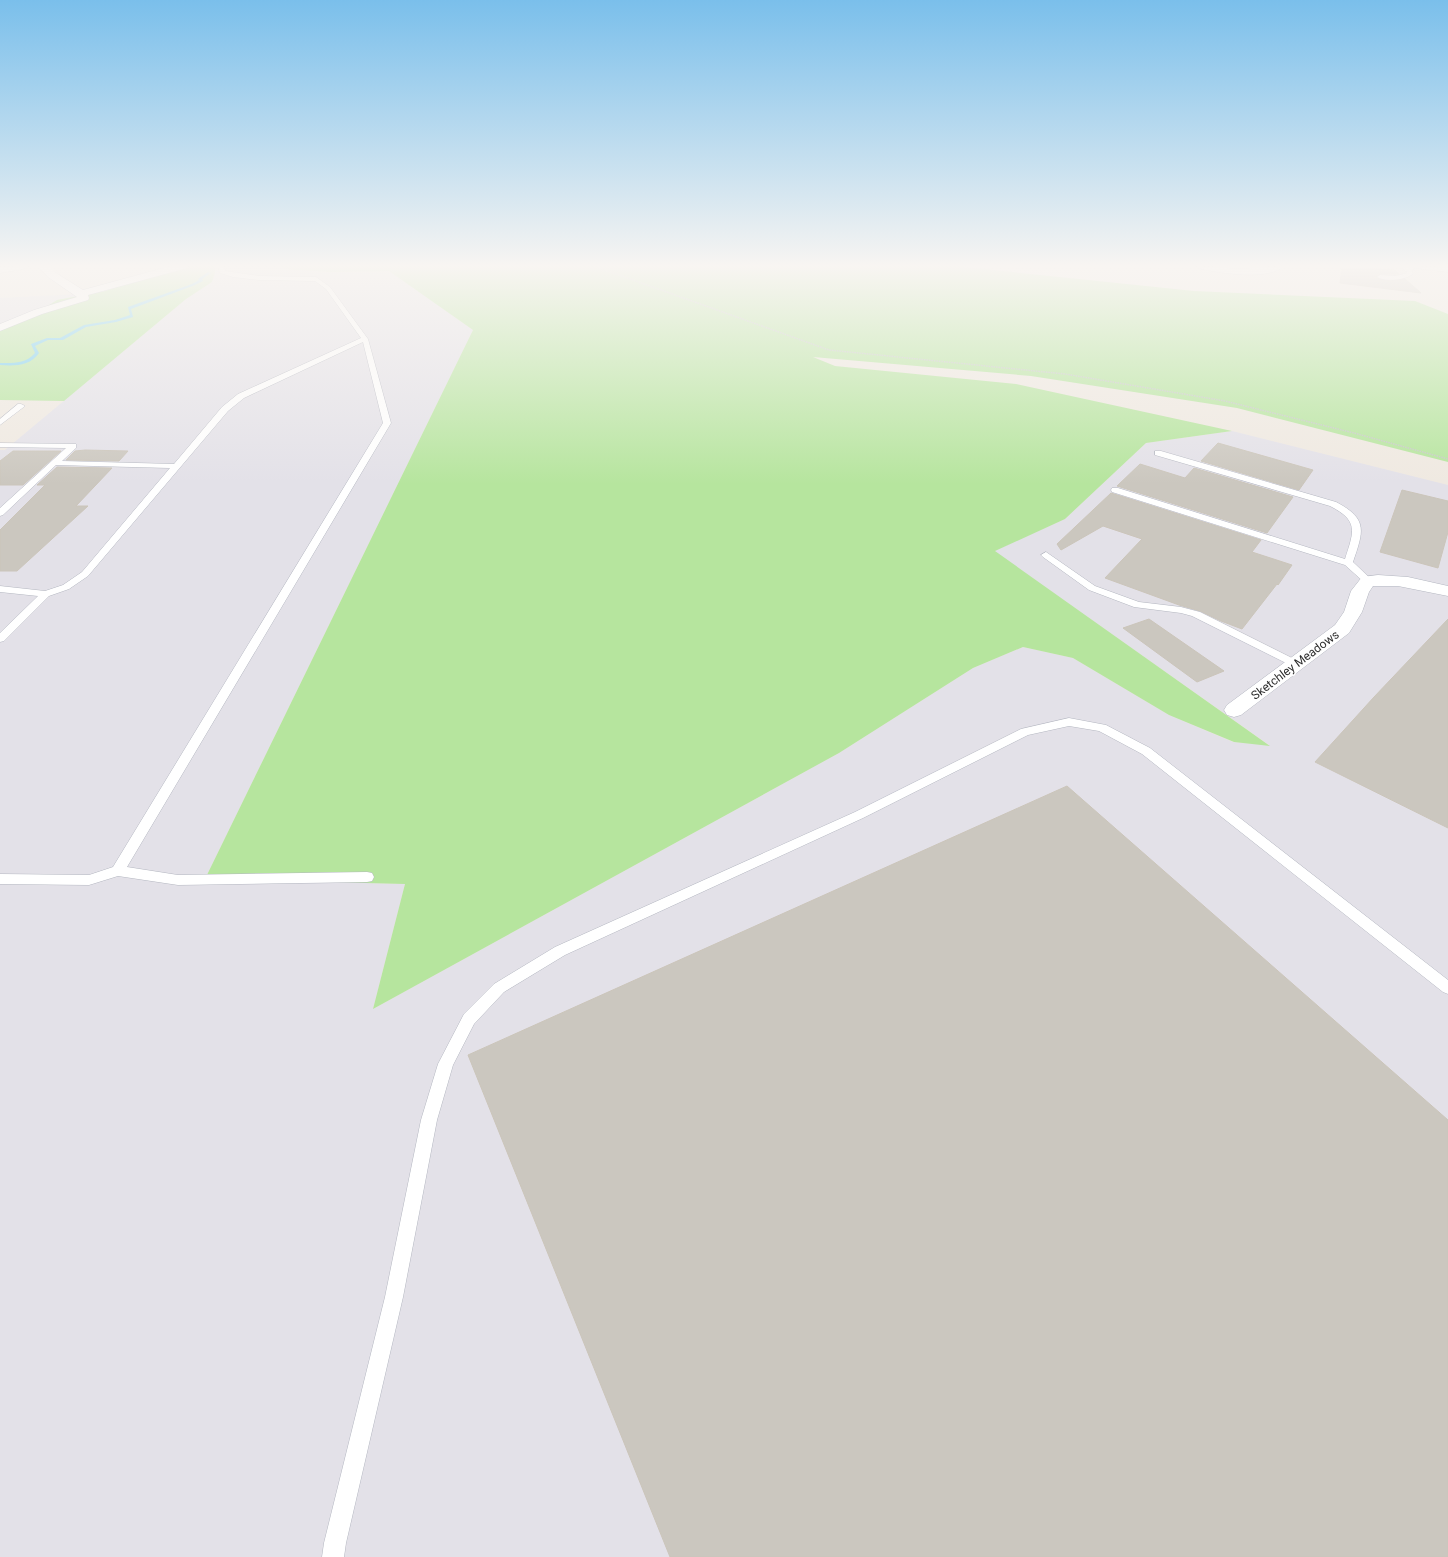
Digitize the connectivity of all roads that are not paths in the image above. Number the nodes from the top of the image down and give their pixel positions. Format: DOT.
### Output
graph roads {
  1 [pos="365,339"];
  2 [pos="21,406"];
  3 [pos="0,424"];
  4 [pos="0,445"];
  5 [pos="1158,454"];
  6 [pos="54,463"];
  7 [pos="177,466"];
  8 [pos="1115,490"];
  9 [pos="0,513"];
  10 [pos="1046,555"];
  11 [pos="1348,563"];
  12 [pos="1368,581"];
  13 [pos="0,589"];
  14 [pos="1448,591"];
  15 [pos="46,594"];
  16 [pos="0,639"];
  17 [pos="1296,664"];
  18 [pos="1234,710"];
  19 [pos="118,870"];
  20 [pos="367,877"];
  21 [pos="0,879"];
  22 [pos="1448,988"];
  23 [pos="333,1557"];
  1 -- 7 [label="lane"];
  1 -- 19 [label="lane"];
  2 -- 3 [label="lane"];
  4 -- 6 [label="lane"];
  5 -- 11 [label="lane"];
  6 -- 7 [label="lane"];
  6 -- 9 [label="lane"];
  7 -- 15 [label="lane"];
  8 -- 11 [label="lane"];
  10 -- 17 [label="lane"];
  11 -- 12 [label="lane"];
  12 -- 14 [label="street"];
  12 -- 17 [label="street, Sketchley Meadows"];
  13 -- 15 [label="lane"];
  15 -- 16 [label="lane"];
  17 -- 18 [label="street, Sketchley Meadows"];
  19 -- 20 [label="lane"];
  19 -- 21 [label="lane"];
  22 -- 23 [label="lane"];
}
